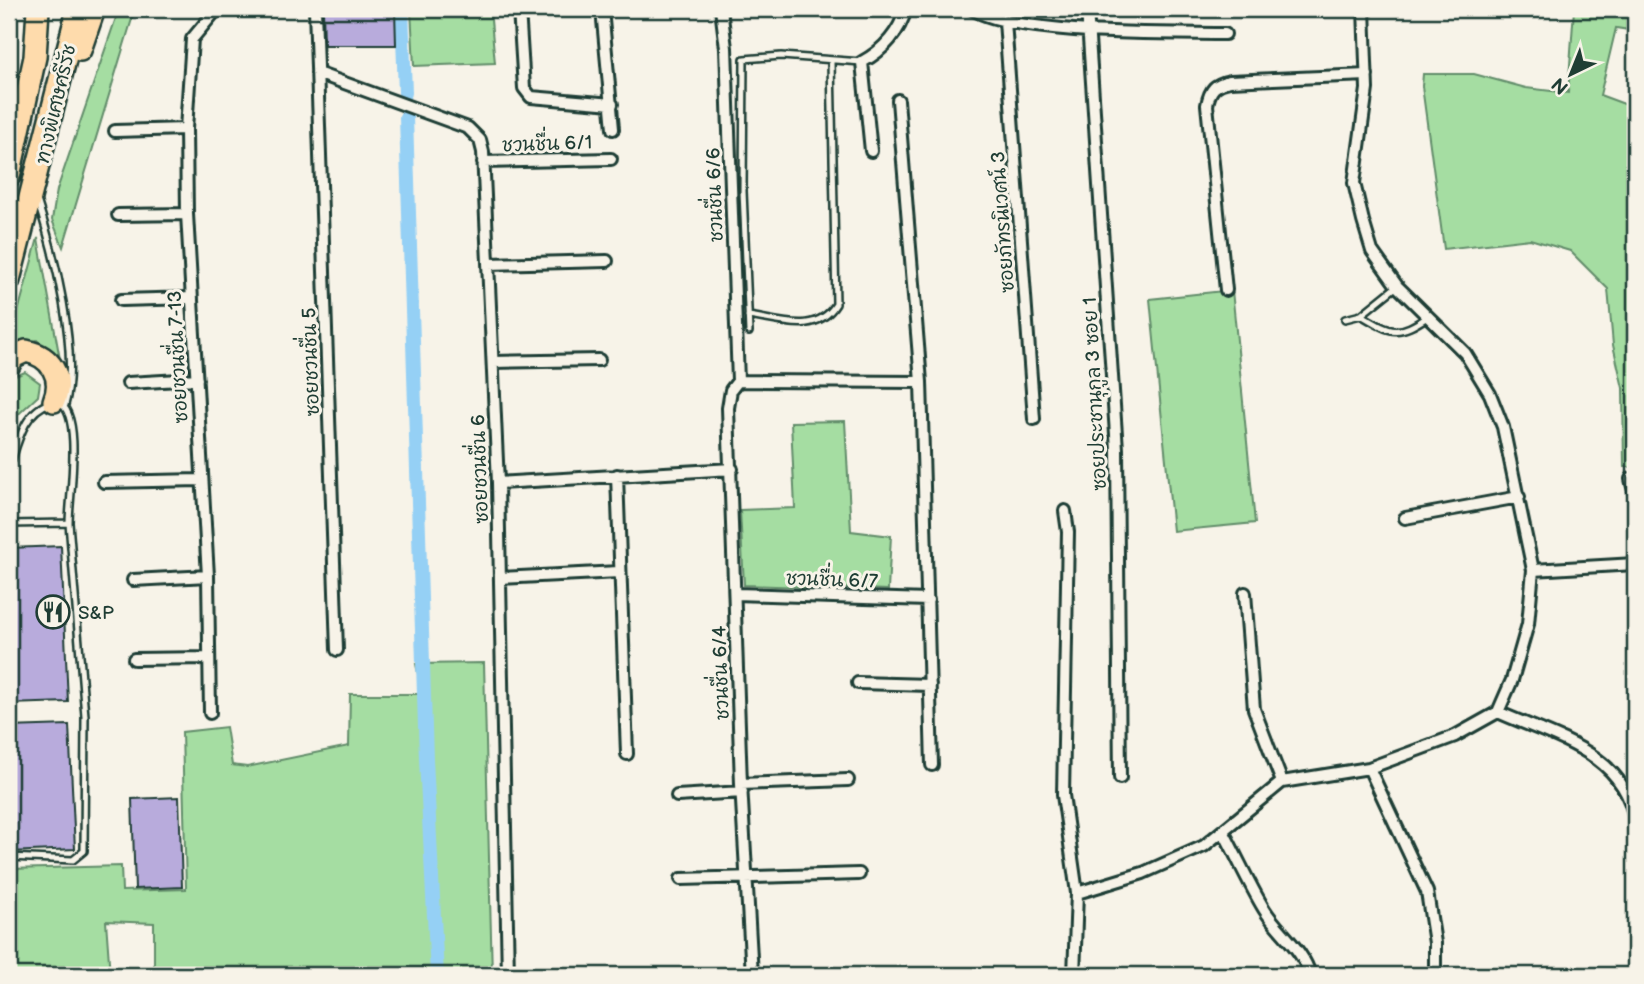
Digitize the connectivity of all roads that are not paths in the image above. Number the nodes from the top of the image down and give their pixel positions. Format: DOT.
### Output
graph roads {
  1 [pos="38,9"];
  2 [pos="78,9"];
  3 [pos="94,9"];
  4 [pos="217,9"];
  5 [pos="315,9"];
  6 [pos="519,9"];
  7 [pos="602,9"];
  8 [pos="721,9"];
  9 [pos="906,9"];
  10 [pos="972,9"];
  11 [pos="1087,9"];
  12 [pos="1364,9"];
  13 [pos="1005,21"];
  14 [pos="1088,30"];
  15 [pos="1225,34"];
  16 [pos="831,62"];
  17 [pos="862,62"];
  18 [pos="317,73"];
  19 [pos="1367,75"];
  20 [pos="898,100"];
  21 [pos="612,104"];
  22 [pos="186,129"];
  23 [pos="613,130"];
  24 [pos="115,131"];
  25 [pos="871,151"];
  26 [pos="611,159"];
  27 [pos="483,162"];
  28 [pos="9,176"];
  29 [pos="36,180"];
  30 [pos="187,214"];
  31 [pos="118,215"];
  32 [pos="607,261"];
  33 [pos="488,264"];
  34 [pos="9,280"];
  35 [pos="1397,286"];
  36 [pos="1226,290"];
  37 [pos="192,298"];
  38 [pos="121,300"];
  39 [pos="1361,315"];
  40 [pos="748,316"];
  41 [pos="1429,316"];
  42 [pos="1345,319"];
  43 [pos="748,332"];
  44 [pos="599,360"];
  45 [pos="493,362"];
  46 [pos="9,365"];
  47 [pos="197,379"];
  48 [pos="738,381"];
  49 [pos="922,382"];
  50 [pos="128,383"];
  51 [pos="60,403"];
  52 [pos="1034,419"];
  53 [pos="9,469"];
  54 [pos="732,469"];
  55 [pos="617,475"];
  56 [pos="1631,479"];
  57 [pos="200,480"];
  58 [pos="104,482"];
  59 [pos="498,483"];
  60 [pos="1635,495"];
  61 [pos="1519,497"];
  62 [pos="1065,511"];
  63 [pos="1405,518"];
  64 [pos="69,523"];
  65 [pos="9,524"];
  66 [pos="1635,564"];
  67 [pos="1533,570"];
  68 [pos="619,572"];
  69 [pos="208,576"];
  70 [pos="500,578"];
  71 [pos="133,580"];
  72 [pos="1245,593"];
  73 [pos="736,594"];
  74 [pos="928,600"];
  75 [pos="337,650"];
  76 [pos="209,658"];
  77 [pos="134,659"];
  78 [pos="858,683"];
  79 [pos="930,685"];
  80 [pos="1498,712"];
  81 [pos="210,713"];
  82 [pos="627,754"];
  83 [pos="932,765"];
  84 [pos="1369,768"];
  85 [pos="1120,778"];
  86 [pos="848,780"];
  87 [pos="1282,782"];
  88 [pos="742,788"];
  89 [pos="677,796"];
  90 [pos="1635,820"];
  91 [pos="1223,831"];
  92 [pos="9,857"];
  93 [pos="859,874"];
  94 [pos="748,876"];
  95 [pos="681,879"];
  96 [pos="1077,893"];
  97 [pos="508,975"];
  98 [pos="752,975"];
  99 [pos="1074,975"];
  100 [pos="1310,975"];
  101 [pos="1435,975"];
  1 -- 28 [label="highway, ทางพิเศษศรีรัช"];
  2 -- 29 [label="highway, ทางพิเศษศรีรัช"];
  3 -- 29 [label="highway"];
  4 -- 22 [label="street, ซอยชวนชื่น 7-13"];
  5 -- 18 [label="street, ซอยชวนชื่น 5"];
  6 -- 21 [label="street"];
  7 -- 21 [label="street"];
  8 -- 48 [label="street, ชวนชื่น 6/6"];
  9 -- 17 [label="street"];
  10 -- 13 [label="street"];
  11 -- 14 [label="street, ซอยประชานุกูล 3 ซอย 1"];
  12 -- 19 [label="street"];
  13 -- 14 [label="street"];
  13 -- 52 [label="street, ซอยภัทรนิเวศน์ 3"];
  14 -- 15 [label="street"];
  14 -- 85 [label="street, ซอยประชานุกูล 3 ซอย 1"];
  16 -- 17 [label="lane"];
  16 -- 40 [label="lane"];
  16 -- 40 [label="lane"];
  17 -- 25 [label="street"];
  18 -- 27 [label="street, ซอยชวนชื่น 6"];
  18 -- 75 [label="street, ซอยชวนชื่น 5"];
  19 -- 35 [label="street"];
  19 -- 36 [label="street"];
  20 -- 49 [label="street"];
  21 -- 23 [label="street"];
  22 -- 24 [label="street"];
  22 -- 30 [label="street, ซอยชวนชื่น 7-13"];
  26 -- 27 [label="street, ชวนชื่น 6/1"];
  27 -- 33 [label="street, ซอยชวนชื่น 6"];
  29 -- 34 [label="highway, ทางพิเศษศรีรัช"];
  29 -- 51 [label="lane"];
  30 -- 31 [label="street"];
  30 -- 37 [label="street, ซอยชวนชื่น 7-13"];
  32 -- 33 [label="street"];
  33 -- 45 [label="street, ซอยชวนชื่น 6"];
  35 -- 39 [label="lane"];
  35 -- 41 [label="street"];
  37 -- 38 [label="street"];
  37 -- 47 [label="street, ซอยชวนชื่น 7-13"];
  39 -- 41 [label="lane"];
  39 -- 42 [label="lane"];
  40 -- 43 [label="lane"];
  41 -- 61 [label="street"];
  44 -- 45 [label="street"];
  45 -- 59 [label="street, ซอยชวนชื่น 6"];
  46 -- 51 [label="highway"];
  47 -- 50 [label="street"];
  47 -- 57 [label="street, ซอยชวนชื่น 7-13"];
  48 -- 49 [label="street"];
  48 -- 54 [label="street, ชวนชื่น 6/4"];
  49 -- 74 [label="street"];
  51 -- 53 [label="lane"];
  51 -- 64 [label="lane"];
  54 -- 55 [label="street"];
  54 -- 73 [label="street, ชวนชื่น 6/4"];
  55 -- 59 [label="street"];
  55 -- 68 [label="street"];
  56 -- 60 [label="street"];
  57 -- 58 [label="street"];
  57 -- 69 [label="street, ซอยชวนชื่น 7-13"];
  59 -- 70 [label="street, ซอยชวนชื่น 6"];
  61 -- 63 [label="street"];
  61 -- 67 [label="street"];
  62 -- 96 [label="street"];
  64 -- 65 [label="lane"];
  64 -- 92 [label="lane"];
  66 -- 67 [label="street"];
  67 -- 80 [label="street"];
  68 -- 70 [label="street"];
  68 -- 82 [label="street"];
  69 -- 71 [label="street"];
  69 -- 76 [label="street, ซอยชวนชื่น 7-13"];
  70 -- 97 [label="street, ซอยชวนชื่น 6"];
  72 -- 87 [label="street"];
  73 -- 74 [label="street, ชวนชื่น 6/7"];
  73 -- 88 [label="street, ชวนชื่น 6/4"];
  74 -- 79 [label="street"];
  76 -- 77 [label="street"];
  76 -- 81 [label="street, ซอยชวนชื่น 7-13"];
  78 -- 79 [label="street"];
  79 -- 83 [label="street"];
  80 -- 84 [label="street"];
  80 -- 90 [label="street"];
  84 -- 87 [label="street"];
  84 -- 101 [label="street"];
  86 -- 88 [label="street"];
  87 -- 91 [label="street"];
  88 -- 89 [label="street"];
  88 -- 94 [label="street, ชวนชื่น 6/4"];
  91 -- 96 [label="street"];
  91 -- 100 [label="street"];
  93 -- 94 [label="street"];
  94 -- 95 [label="street"];
  94 -- 98 [label="street, ชวนชื่น 6/4"];
  96 -- 99 [label="street"];
}
